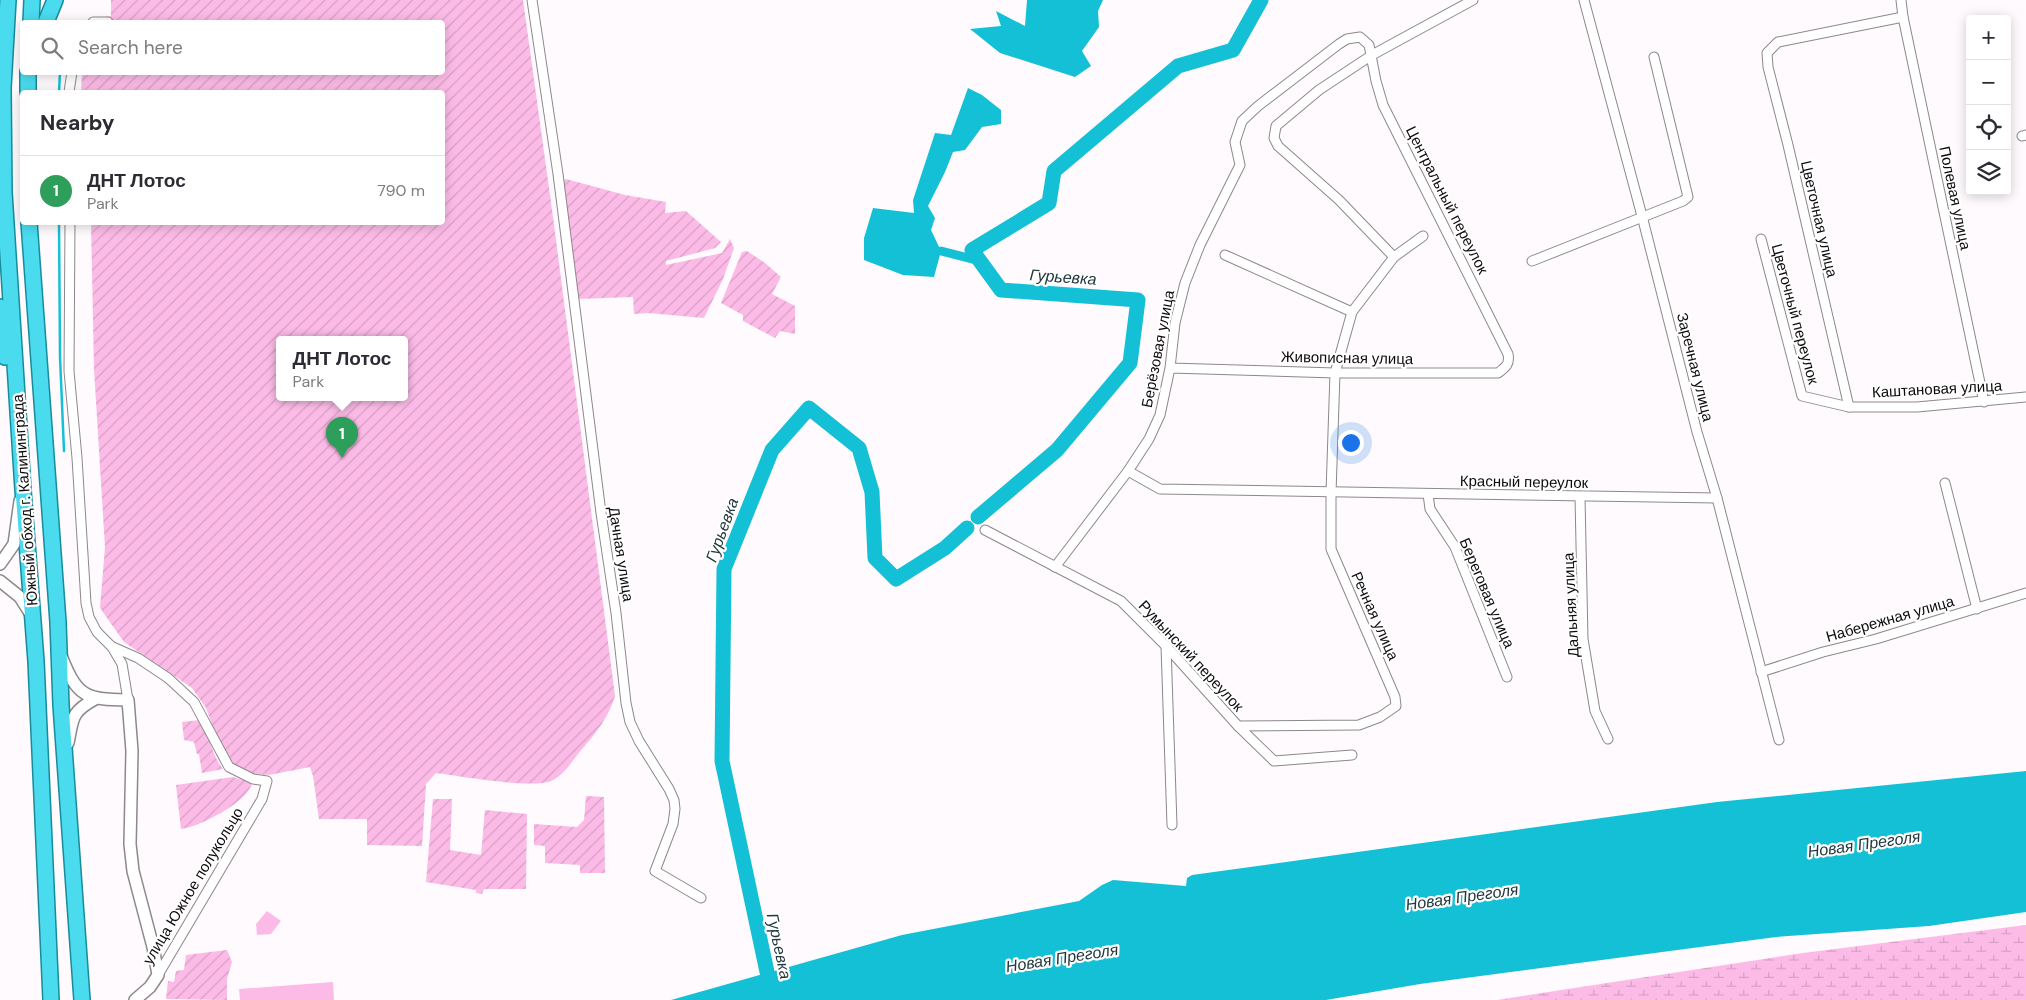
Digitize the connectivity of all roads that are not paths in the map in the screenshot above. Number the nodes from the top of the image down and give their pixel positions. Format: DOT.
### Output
graph roads {
  1 [pos="8,0"];
  2 [pos="32,0"];
  3 [pos="55,0"];
  4 [pos="532,0"];
  5 [pos="1473,0"];
  6 [pos="1584,0"];
  7 [pos="1901,0"];
  8 [pos="1903,17"];
  9 [pos="31,20"];
  10 [pos="47,20"];
  11 [pos="1372,56"];
  12 [pos="1654,57"];
  13 [pos="28,75"];
  14 [pos="72,75"];
  15 [pos="28,90"];
  16 [pos="70,90"];
  17 [pos="1642,216"];
  18 [pos="29,225"];
  19 [pos="70,225"];
  20 [pos="1423,236"];
  21 [pos="1761,239"];
  22 [pos="1225,255"];
  23 [pos="1394,256"];
  24 [pos="1532,261"];
  25 [pos="0,307"];
  26 [pos="1352,312"];
  27 [pos="1508,354"];
  28 [pos="1170,368"];
  29 [pos="1335,373"];
  30 [pos="1802,396"];
  31 [pos="2026,397"];
  32 [pos="1984,402"];
  33 [pos="1849,408"];
  34 [pos="1128,471"];
  35 [pos="22,473"];
  36 [pos="1945,483"];
  37 [pos="23,490"];
  38 [pos="1330,493"];
  39 [pos="1428,494"];
  40 [pos="1580,497"];
  41 [pos="1717,498"];
  42 [pos="985,530"];
  43 [pos="0,564"];
  44 [pos="1055,566"];
  45 [pos="0,581"];
  46 [pos="2026,592"];
  47 [pos="1977,609"];
  48 [pos="34,619"];
  49 [pos="1166,646"];
  50 [pos="112,647"];
  51 [pos="59,651"];
  52 [pos="1761,672"];
  53 [pos="1507,677"];
  54 [pos="95,699"];
  55 [pos="128,700"];
  56 [pos="1238,726"];
  57 [pos="1608,740"];
  58 [pos="1779,740"];
  59 [pos="1352,755"];
  60 [pos="64,757"];
  61 [pos="1172,825"];
  62 [pos="701,898"];
  63 [pos="158,975"];
  64 [pos="52,1000"];
  65 [pos="82,1000"];
  66 [pos="135,1000"];
  1 -- 35 [label="highway, Южный обход г. Калининграда"];
  2 -- 9 [label="highway"];
  3 -- 10 [label="highway"];
  4 -- 62 [label="street, Дачная улица"];
  5 -- 11 [label="street"];
  6 -- 17 [label="street, Заречная улица"];
  7 -- 8 [label="street, Полевая улица"];
  8 -- 32 [label="street, Полевая улица"];
  8 -- 33 [label="street, Цветочная улица"];
  11 -- 23 [label="street"];
  11 -- 27 [label="street, Центральный переулок"];
  11 -- 28 [label="street, Берёзовая улица"];
  12 -- 17 [label="street"];
  13 -- 15 [label="highway"];
  14 -- 16 [label="street"];
  17 -- 24 [label="street"];
  17 -- 41 [label="street, Заречная улица"];
  18 -- 51 [label="highway, Южный обход г. Калининграда"];
  19 -- 50 [label="street"];
  20 -- 23 [label="street"];
  21 -- 30 [label="street, Цветочный переулок"];
  22 -- 26 [label="street"];
  23 -- 26 [label="street"];
  25 -- 35 [label="highway"];
  26 -- 29 [label="street"];
  27 -- 29 [label="street, Живописная улица"];
  28 -- 29 [label="street, Живописная улица"];
  28 -- 34 [label="street, Берёзовая улица"];
  29 -- 38 [label="street, Речная улица"];
  30 -- 33 [label="street, Каштановая улица"];
  31 -- 32 [label="street, Каштановая улица"];
  32 -- 33 [label="street, Каштановая улица"];
  34 -- 38 [label="street, Красный переулок"];
  34 -- 44 [label="street, Берёзовая улица"];
  35 -- 37 [label="highway, Южный обход г. Калининграда"];
  36 -- 47 [label="street"];
  37 -- 43 [label="street"];
  37 -- 48 [label="highway, Южный обход г. Калининграда"];
  38 -- 39 [label="street, Красный переулок"];
  38 -- 56 [label="street, Речная улица"];
  39 -- 40 [label="street, Красный переулок"];
  39 -- 53 [label="street, Береговая улица"];
  40 -- 41 [label="street, Красный переулок"];
  40 -- 57 [label="street, Дальняя улица"];
  41 -- 52 [label="street, Заречная улица"];
  42 -- 44 [label="street, Румынский переулок"];
  44 -- 49 [label="street, Румынский переулок"];
  45 -- 48 [label="street"];
  46 -- 47 [label="street, Набережная улица"];
  47 -- 52 [label="street, Набережная улица"];
  48 -- 64 [label="highway, Южный обход г. Калининграда"];
  49 -- 56 [label="street, Румынский переулок"];
  49 -- 61 [label="street"];
  50 -- 55 [label="street"];
  50 -- 63 [label="street, улица Южное полукольцо"];
  51 -- 54 [label="street"];
  51 -- 60 [label="highway, Южный обход г. Калининграда"];
  52 -- 58 [label="street, Заречная улица"];
  54 -- 55 [label="street"];
  54 -- 60 [label="street"];
  55 -- 63 [label="street"];
  56 -- 59 [label="street, Румынский переулок"];
  60 -- 65 [label="highway, Южный обход г. Калининграда"];
  63 -- 66 [label="street, улица Южное полукольцо"];
}
